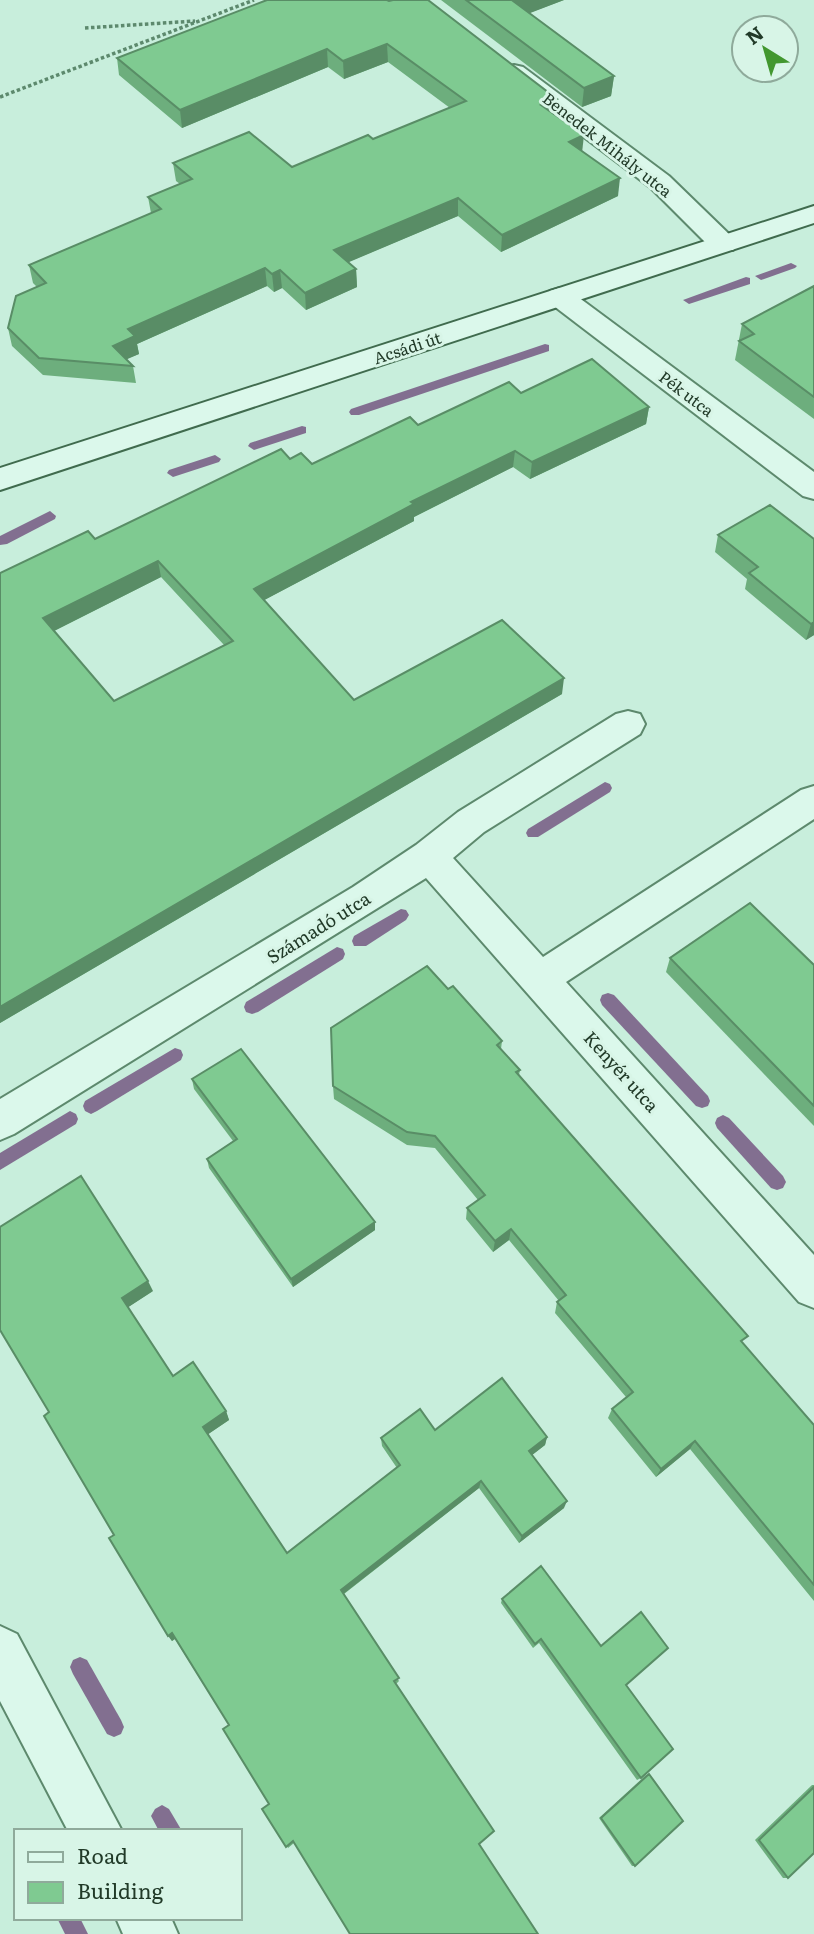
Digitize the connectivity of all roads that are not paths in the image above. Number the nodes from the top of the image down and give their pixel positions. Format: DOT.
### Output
graph roads {
  1 [pos="490,54"];
  2 [pos="814,214"];
  3 [pos="723,244"];
  4 [pos="560,298"];
  5 [pos="0,479"];
  6 [pos="814,488"];
  7 [pos="628,723"];
  8 [pos="814,800"];
  9 [pos="429,856"];
  10 [pos="540,979"];
  11 [pos="0,1121"];
  12 [pos="814,1287"];
  13 [pos="0,1651"];
  14 [pos="95,1829"];
  1 -- 3 [label="street, Benedek Mihály utca"];
  2 -- 3 [label="street, Acsádi út"];
  3 -- 4 [label="street, Acsádi út"];
  4 -- 5 [label="street, Acsádi út"];
  4 -- 6 [label="street, Pék utca"];
  7 -- 9 [label="street, Számadó utca"];
  8 -- 10 [label="street"];
  9 -- 10 [label="street, Kenyér utca"];
  9 -- 11 [label="street, Számadó utca"];
  10 -- 12 [label="street, Kenyér utca"];
  13 -- 14 [label="street"];
}
